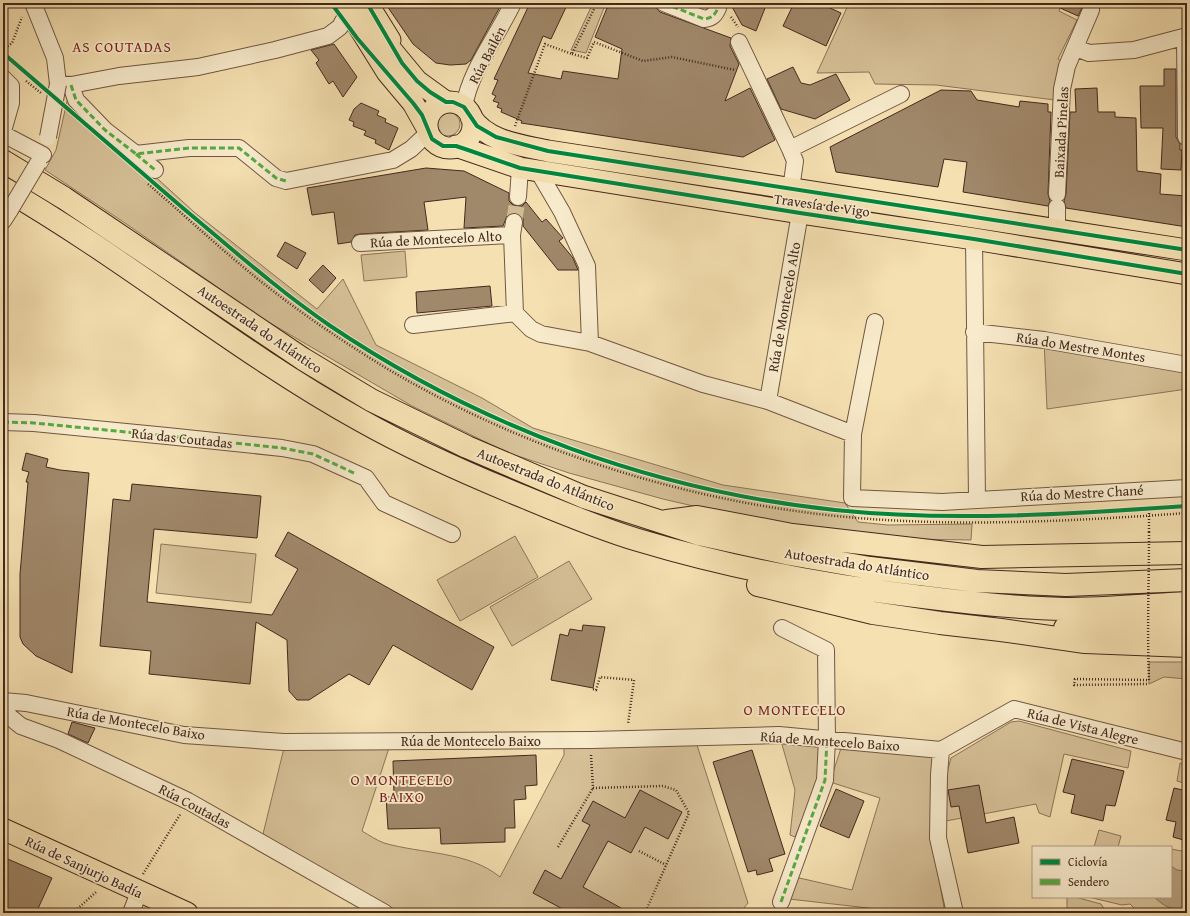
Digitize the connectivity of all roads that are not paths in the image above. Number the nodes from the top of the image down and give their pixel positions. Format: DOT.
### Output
graph roads {
  1 [pos="331,3"];
  2 [pos="354,3"];
  3 [pos="368,3"];
  4 [pos="513,3"];
  5 [pos="664,3"];
  6 [pos="716,3"];
  7 [pos="1091,3"];
  8 [pos="29,6"];
  9 [pos="343,12"];
  10 [pos="1186,37"];
  11 [pos="739,42"];
  12 [pos="1076,48"];
  13 [pos="395,68"];
  14 [pos="3,78"];
  15 [pos="58,86"];
  16 [pos="901,94"];
  17 [pos="461,109"];
  18 [pos="428,130"];
  19 [pos="3,131"];
  20 [pos="3,134"];
  21 [pos="1186,137"];
  22 [pos="456,146"];
  23 [pos="790,149"];
  24 [pos="136,154"];
  25 [pos="41,159"];
  26 [pos="3,161"];
  27 [pos="529,170"];
  28 [pos="151,178"];
  29 [pos="3,188"];
  30 [pos="791,189"];
  31 [pos="518,198"];
  32 [pos="800,214"];
  33 [pos="6,215"];
  34 [pos="1056,230"];
  35 [pos="974,239"];
  36 [pos="360,243"];
  37 [pos="1187,250"];
  38 [pos="1187,274"];
  39 [pos="515,313"];
  40 [pos="875,322"];
  41 [pos="413,325"];
  42 [pos="974,332"];
  43 [pos="590,343"];
  44 [pos="1187,365"];
  45 [pos="768,401"];
  46 [pos="3,422"];
  47 [pos="854,434"];
  48 [pos="1187,488"];
  49 [pos="977,498"];
  50 [pos="660,521"];
  51 [pos="452,534"];
  52 [pos="637,540"];
  53 [pos="1184,552"];
  54 [pos="1187,580"];
  55 [pos="1187,603"];
  56 [pos="1187,625"];
  57 [pos="782,628"];
  58 [pos="1002,630"];
  59 [pos="1187,646"];
  60 [pos="3,701"];
  61 [pos="3,708"];
  62 [pos="827,739"];
  63 [pos="941,750"];
  64 [pos="1187,752"];
  65 [pos="3,829"];
  66 [pos="136,891"];
  67 [pos="781,902"];
  68 [pos="132,913"];
  69 [pos="187,913"];
  70 [pos="385,913"];
  71 [pos="955,913"];
  1 -- 9 [label="main road"];
  2 -- 13 [label="main road, Travesía de Vigo"];
  3 -- 13 [label="main road"];
  4 -- 17 [label="street, Rúa Bailén"];
  5 -- 6 [label="street"];
  7 -- 12 [label="street, Baixada Pinelas"];
  8 -- 15 [label="street"];
  9 -- 13 [label="main road"];
  9 -- 15 [label="street"];
  10 -- 12 [label="street"];
  10 -- 21 [label="street"];
  11 -- 23 [label="street, Travesía de Vigo"];
  12 -- 34 [label="street, Baixada Pinelas"];
  13 -- 17 [label="main road, Travesía de Vigo"];
  13 -- 18 [label="main road, Travesía de Vigo"];
  14 -- 19 [label="street"];
  15 -- 24 [label="street"];
  15 -- 25 [label="street, bridge"];
  16 -- 23 [label="street"];
  17 -- 18 [label="main road"];
  17 -- 22 [label="main road"];
  17 -- 30 [label="main road, Travesía de Vigo"];
  18 -- 22 [label="main road"];
  18 -- 24 [label="street"];
  20 -- 25 [label="street"];
  22 -- 27 [label="main road, Travesía de Vigo"];
  23 -- 30 [label="street, Travesía de Vigo"];
  24 -- 28 [label="street"];
  25 -- 33 [label="street, bridge"];
  26 -- 50 [label="highway, Autoestrada do Atlántico"];
  27 -- 31 [label="street"];
  27 -- 32 [label="main road, Travesía de Vigo"];
  27 -- 43 [label="street"];
  29 -- 52 [label="highway, Autoestrada do Atlántico"];
  30 -- 34 [label="main road, Travesía de Vigo"];
  32 -- 35 [label="main road, Travesía de Vigo"];
  32 -- 45 [label="street, Rúa de Montecelo Alto"];
  34 -- 37 [label="main road, Travesía de Vigo"];
  35 -- 38 [label="main road, Travesía de Vigo"];
  35 -- 42 [label="street"];
  36 -- 39 [label="street, Rúa de Montecelo Alto"];
  39 -- 41 [label="street"];
  39 -- 43 [label="street"];
  40 -- 47 [label="street"];
  42 -- 44 [label="street, Rúa do Mestre Montes"];
  42 -- 49 [label="street"];
  43 -- 45 [label="street"];
  45 -- 47 [label="street"];
  46 -- 51 [label="street, Rúa das Coutadas"];
  47 -- 49 [label="street"];
  48 -- 49 [label="street, Rúa do Mestre Chané"];
  50 -- 53 [label="highway"];
  50 -- 54 [label="highway, Autoestrada do Atlántico"];
  52 -- 55 [label="highway, Autoestrada do Atlántico"];
  52 -- 58 [label="highway"];
  56 -- 58 [label="highway"];
  57 -- 62 [label="street"];
  58 -- 59 [label="highway"];
  60 -- 62 [label="street, Rúa de Montecelo Baixo"];
  61 -- 70 [label="street, Rúa Coutadas"];
  62 -- 63 [label="street, Rúa de Montecelo Baixo"];
  62 -- 67 [label="street"];
  63 -- 64 [label="street, Rúa de Vista Alegre"];
  63 -- 71 [label="street"];
  65 -- 66 [label="main road, Rúa de Sanjurjo Badía"];
  66 -- 68 [label="street"];
  66 -- 69 [label="main road, Rúa de Sanjurjo Badía"];
}
